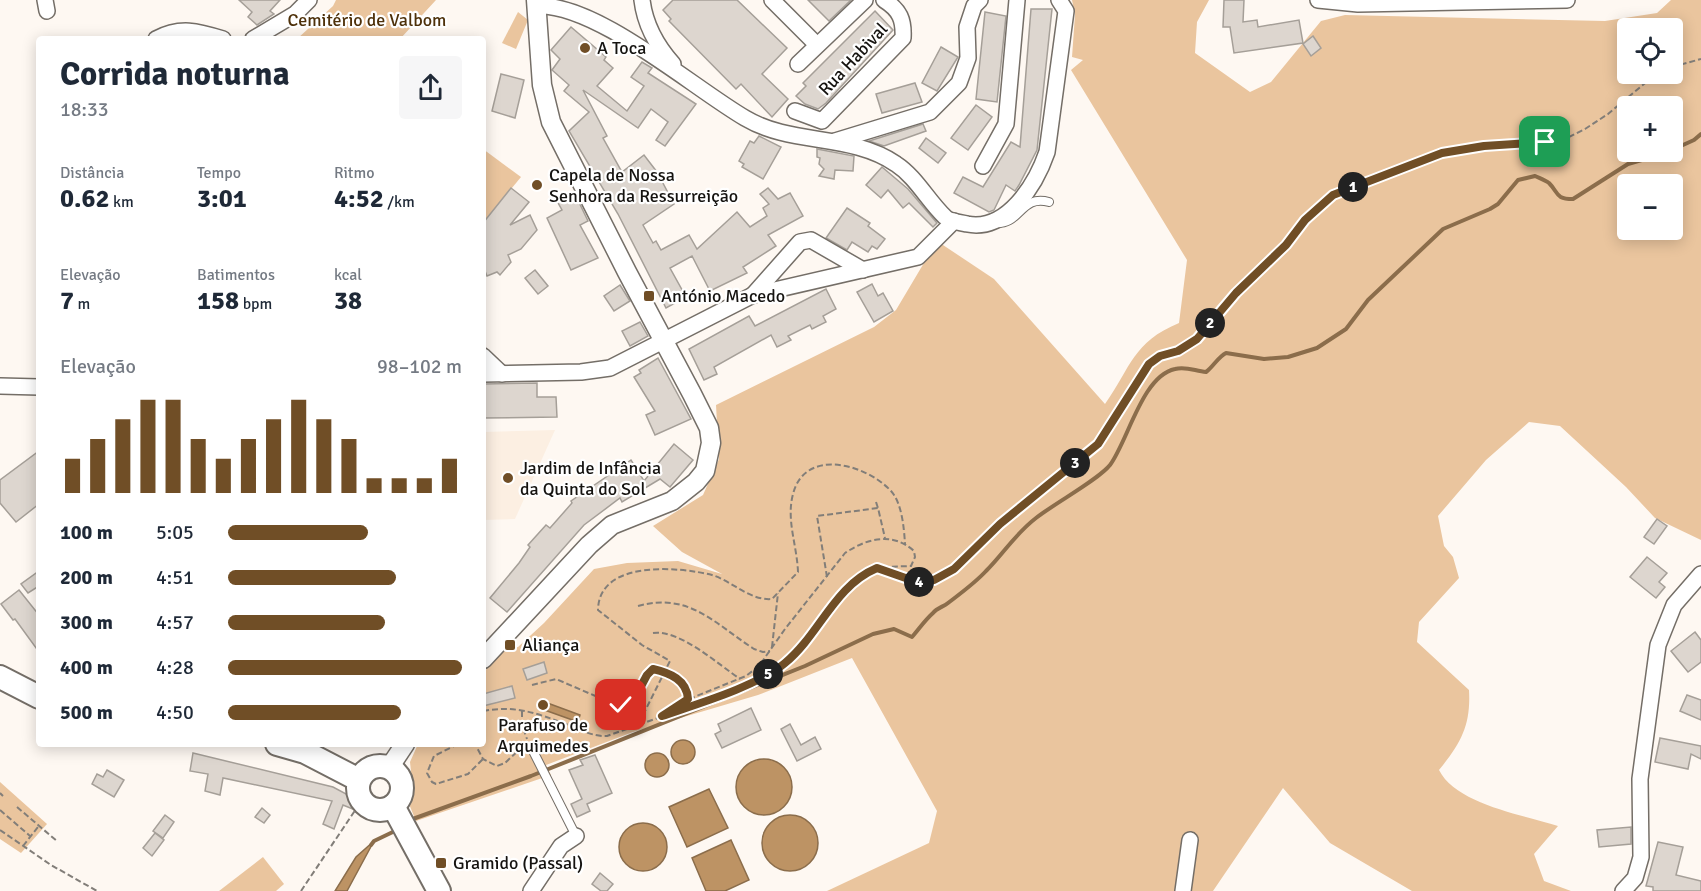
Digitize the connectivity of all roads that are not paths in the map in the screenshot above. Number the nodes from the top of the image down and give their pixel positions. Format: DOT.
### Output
graph roads {
  1 [pos="309,0"];
  2 [pos="642,0"];
  3 [pos="772,0"];
  4 [pos="864,0"];
  5 [pos="884,0"];
  6 [pos="980,0"];
  7 [pos="1017,0"];
  8 [pos="1059,0"];
  9 [pos="1318,0"];
  10 [pos="1567,0"];
  11 [pos="536,3"];
  12 [pos="162,36"];
  13 [pos="214,36"];
  14 [pos="259,36"];
  15 [pos="817,45"];
  16 [pos="798,64"];
  17 [pos="689,81"];
  18 [pos="795,111"];
  19 [pos="832,142"];
  20 [pos="983,166"];
  21 [pos="1049,202"];
  22 [pos="954,221"];
  23 [pos="993,223"];
  24 [pos="863,270"];
  25 [pos="753,295"];
  26 [pos="663,340"];
  27 [pos="486,359"];
  28 [pos="486,374"];
  29 [pos="502,374"];
  30 [pos="0,386"];
  31 [pos="36,387"];
  32 [pos="1701,574"];
  33 [pos="486,656"];
  34 [pos="0,676"];
  35 [pos="36,695"];
  36 [pos="530,744"];
  37 [pos="288,747"];
  38 [pos="403,747"];
  39 [pos="389,768"];
  40 [pos="359,780"];
  41 [pos="400,819"];
  42 [pos="576,836"];
  43 [pos="1190,840"];
  44 [pos="439,891"];
  45 [pos="531,891"];
  46 [pos="1183,891"];
  47 [pos="1623,891"];
  1 -- 14 [label="street"];
  2 -- 17 [label="street"];
  3 -- 15 [label="street, Rua Habival"];
  4 -- 15 [label="street, Rua Habival"];
  5 -- 18 [label="street, Rua Habival"];
  6 -- 19 [label="street"];
  7 -- 20 [label="street"];
  8 -- 23 [label="street"];
  9 -- 10 [label="street"];
  11 -- 17 [label="street"];
  11 -- 26 [label="street"];
  12 -- 13 [label="street"];
  15 -- 16 [label="street, Rua Habival"];
  17 -- 19 [label="street"];
  19 -- 22 [label="street"];
  21 -- 23 [label="lane"];
  22 -- 23 [label="street"];
  22 -- 24 [label="street"];
  24 -- 25 [label="street"];
  24 -- 25 [label="street"];
  25 -- 26 [label="street"];
  26 -- 29 [label="street"];
  26 -- 33 [label="street"];
  27 -- 29 [label="street"];
  28 -- 29 [label="street"];
  30 -- 31 [label="street"];
  32 -- 47 [label="street"];
  34 -- 35 [label="main road"];
  36 -- 42 [label="lane"];
  37 -- 40 [label="main road"];
  38 -- 39 [label="street"];
  39 -- 40 [label="main road"];
  39 -- 41 [label="main road"];
  40 -- 41 [label="main road"];
  41 -- 44 [label="main road"];
  42 -- 45 [label="street"];
  43 -- 46 [label="street"];
}
